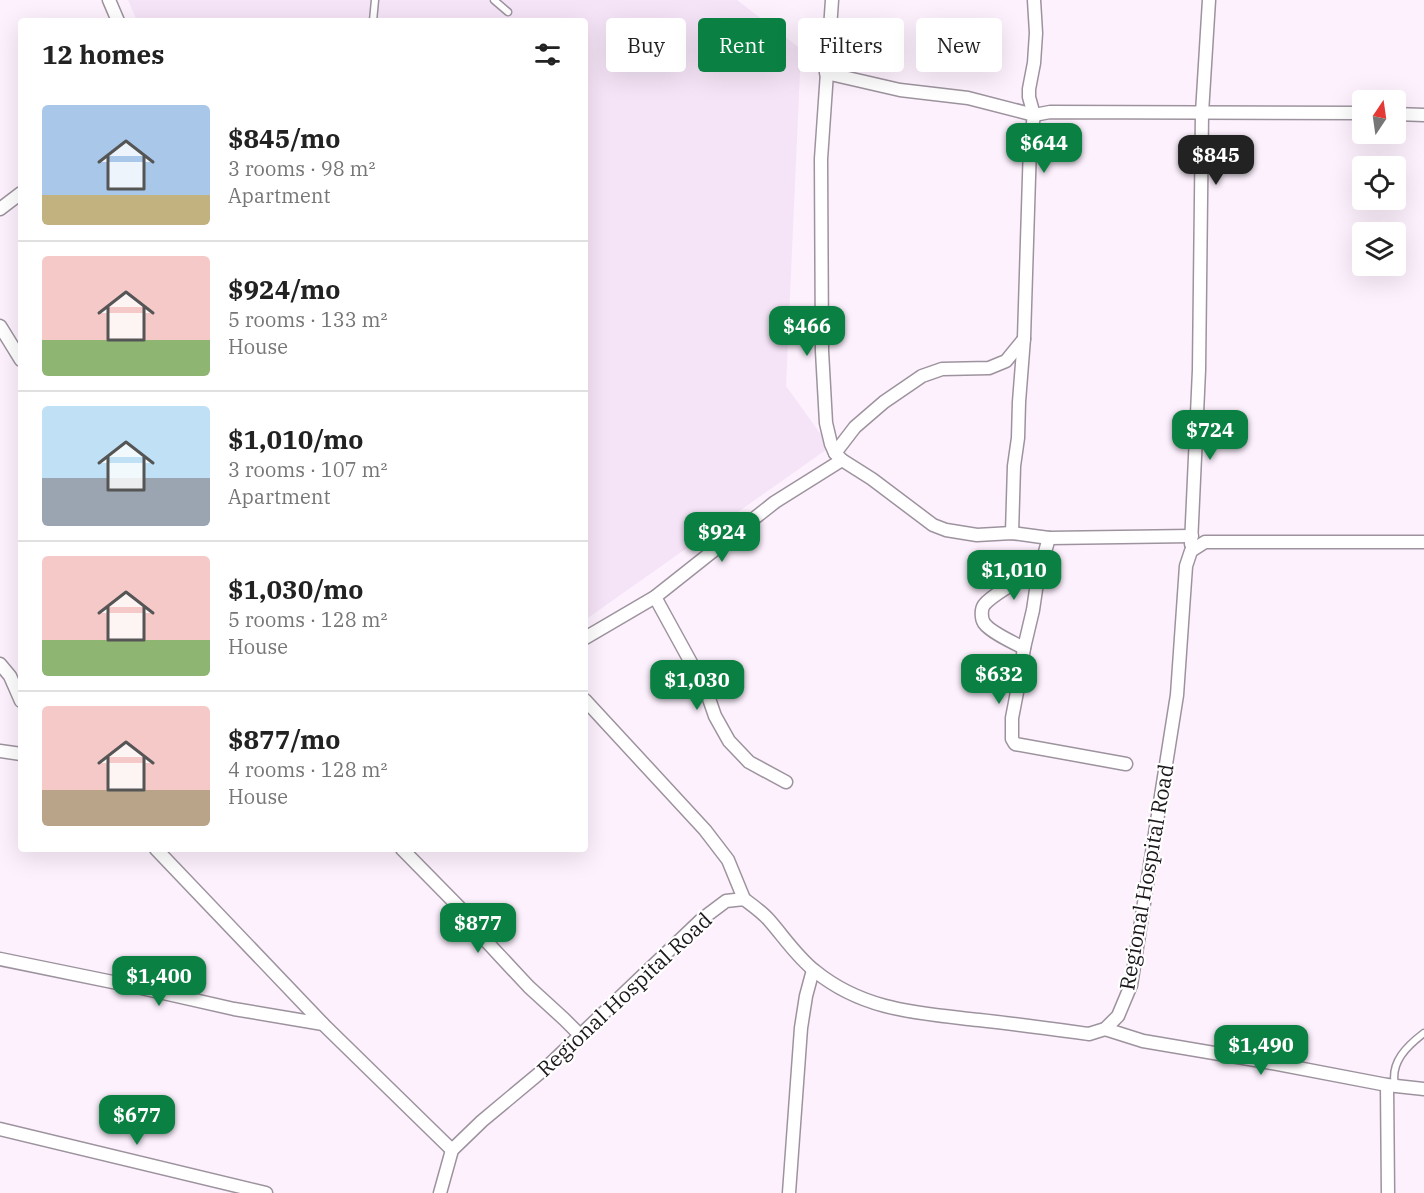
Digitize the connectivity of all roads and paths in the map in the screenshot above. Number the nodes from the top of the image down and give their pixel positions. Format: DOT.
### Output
graph roads {
  1 [pos="109,0"];
  2 [pos="375,0"];
  3 [pos="494,0"];
  4 [pos="832,0"];
  5 [pos="1035,0"];
  6 [pos="1209,0"];
  7 [pos="508,12"];
  8 [pos="117,18"];
  9 [pos="373,18"];
  10 [pos="826,73"];
  11 [pos="1202,113"];
  12 [pos="1352,113"];
  13 [pos="1406,114"];
  14 [pos="1034,115"];
  15 [pos="1424,115"];
  16 [pos="18,195"];
  17 [pos="0,209"];
  18 [pos="0,326"];
  19 [pos="1024,338"];
  20 [pos="18,355"];
  21 [pos="838,456"];
  22 [pos="1012,533"];
  23 [pos="1191,536"];
  24 [pos="1049,538"];
  25 [pos="1424,542"];
  26 [pos="1191,551"];
  27 [pos="1038,576"];
  28 [pos="655,597"];
  29 [pos="588,636"];
  30 [pos="1024,648"];
  31 [pos="0,664"];
  32 [pos="18,694"];
  33 [pos="588,703"];
  34 [pos="0,751"];
  35 [pos="18,754"];
  36 [pos="1126,764"];
  37 [pos="786,782"];
  38 [pos="159,852"];
  39 [pos="405,852"];
  40 [pos="744,899"];
  41 [pos="0,958"];
  42 [pos="813,970"];
  43 [pos="323,1024"];
  44 [pos="1105,1029"];
  45 [pos="1424,1033"];
  46 [pos="580,1035"];
  47 [pos="1391,1086"];
  48 [pos="1424,1089"];
  49 [pos="0,1129"];
  50 [pos="452,1150"];
  51 [pos="266,1193"];
  52 [pos="440,1193"];
  53 [pos="789,1193"];
  54 [pos="1388,1193"];
  1 -- 8 [label="street"];
  2 -- 9 [label="lane"];
  3 -- 7 [label="lane"];
  4 -- 10 [label="street"];
  5 -- 14 [label="street"];
  6 -- 11 [label="street, Regional Hospital Road"];
  10 -- 14 [label="street"];
  10 -- 21 [label="street"];
  11 -- 12 [label="street"];
  11 -- 14 [label="street"];
  11 -- 23 [label="street, Regional Hospital Road"];
  13 -- 15 [label="street"];
  14 -- 19 [label="street"];
  16 -- 17 [label="street"];
  18 -- 20 [label="street"];
  19 -- 21 [label="street"];
  19 -- 22 [label="street"];
  21 -- 22 [label="street"];
  21 -- 28 [label="street"];
  22 -- 24 [label="street"];
  23 -- 24 [label="street"];
  23 -- 26 [label="street, Regional Hospital Road"];
  24 -- 27 [label="street"];
  25 -- 26 [label="street"];
  26 -- 44 [label="street, Regional Hospital Road"];
  27 -- 30 [label="street"];
  27 -- 30 [label="street"];
  28 -- 29 [label="street"];
  28 -- 37 [label="street"];
  30 -- 36 [label="street"];
  31 -- 32 [label="street"];
  33 -- 40 [label="street"];
  34 -- 35 [label="street"];
  38 -- 43 [label="street"];
  39 -- 46 [label="street"];
  40 -- 42 [label="street"];
  40 -- 46 [label="street, Regional Hospital Road"];
  41 -- 43 [label="street"];
  42 -- 44 [label="street"];
  42 -- 53 [label="street"];
  43 -- 50 [label="street"];
  44 -- 47 [label="street"];
  45 -- 47 [label="lane"];
  46 -- 50 [label="street, Regional Hospital Road"];
  47 -- 48 [label="street"];
  47 -- 54 [label="street"];
  49 -- 51 [label="street"];
  50 -- 52 [label="street"];
}
